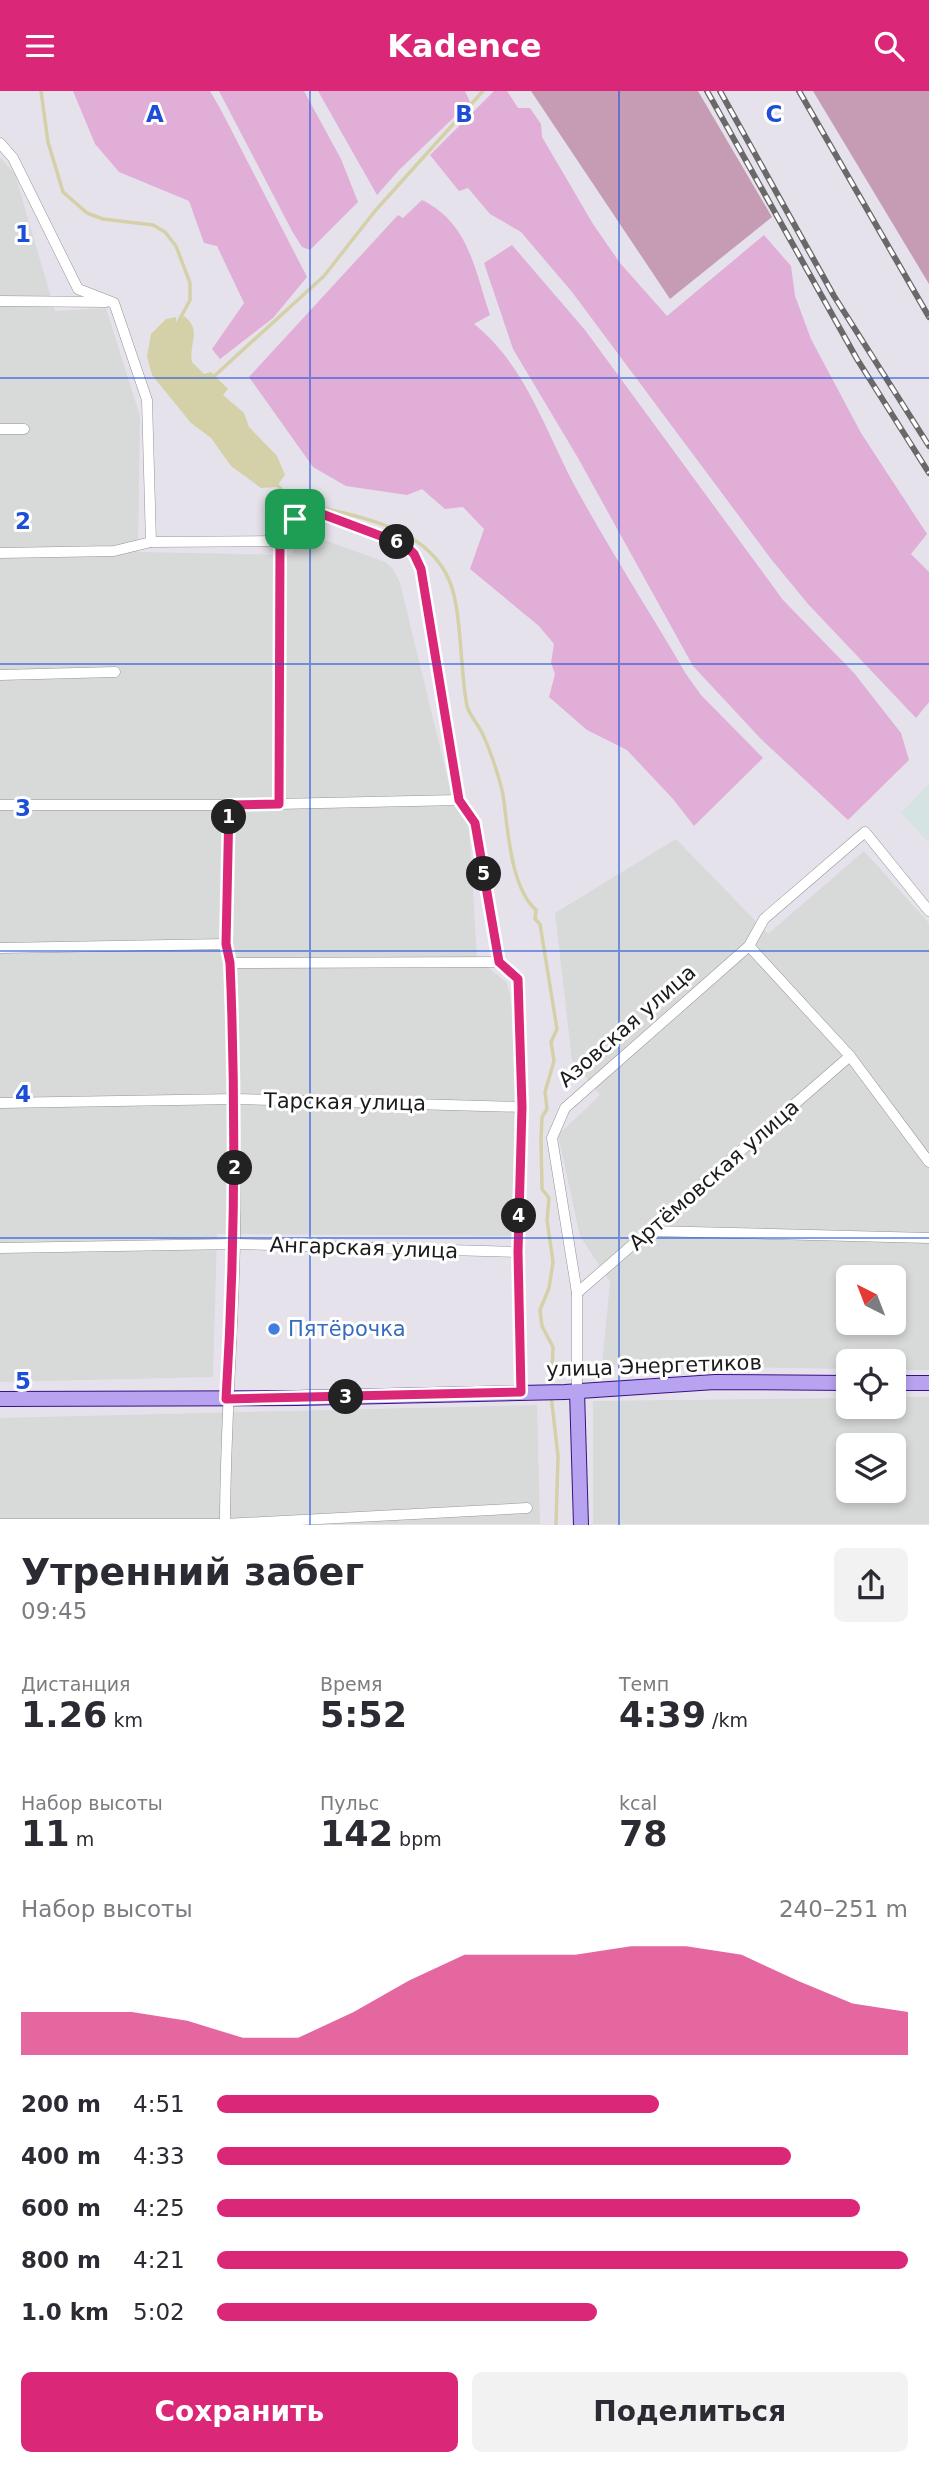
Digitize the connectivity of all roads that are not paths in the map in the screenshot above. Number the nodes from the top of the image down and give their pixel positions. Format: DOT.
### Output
graph roads {
  1 [pos="0,143"];
  2 [pos="13,158"];
  3 [pos="0,159"];
  4 [pos="0,301"];
  5 [pos="114,303"];
  6 [pos="0,429"];
  7 [pos="24,429"];
  8 [pos="280,541"];
  9 [pos="151,542"];
  10 [pos="0,553"];
  11 [pos="116,672"];
  12 [pos="0,674"];
  13 [pos="459,800"];
  14 [pos="279,804"];
  15 [pos="0,805"];
  16 [pos="229,805"];
  17 [pos="929,911"];
  18 [pos="226,944"];
  19 [pos="748,946"];
  20 [pos="0,948"];
  21 [pos="499,962"];
  22 [pos="230,963"];
  23 [pos="850,1056"];
  24 [pos="235,1100"];
  25 [pos="0,1103"];
  26 [pos="522,1107"];
  27 [pos="929,1162"];
  28 [pos="650,1231"];
  29 [pos="929,1238"];
  30 [pos="235,1244"];
  31 [pos="0,1248"];
  32 [pos="518,1252"];
  33 [pos="577,1293"];
  34 [pos="836,1383"];
  35 [pos="906,1383"];
  36 [pos="929,1383"];
  37 [pos="527,1392"];
  38 [pos="571,1392"];
  39 [pos="0,1399"];
  40 [pos="226,1399"];
  41 [pos="527,1508"];
  42 [pos="0,1524"];
  43 [pos="225,1524"];
  44 [pos="581,1524"];
  1 -- 2 [label="street"];
  2 -- 3 [label="street"];
  2 -- 5 [label="street"];
  4 -- 5 [label="street"];
  5 -- 9 [label="street"];
  6 -- 7 [label="street"];
  8 -- 9 [label="street"];
  8 -- 13 [label="street"];
  8 -- 14 [label="street"];
  9 -- 10 [label="street"];
  11 -- 12 [label="street"];
  13 -- 14 [label="street"];
  13 -- 21 [label="street"];
  14 -- 16 [label="street"];
  15 -- 16 [label="street"];
  16 -- 18 [label="street"];
  17 -- 19 [label="street, Азовская улица"];
  18 -- 20 [label="street"];
  18 -- 22 [label="street"];
  19 -- 23 [label="street"];
  19 -- 33 [label="street, Азовская улица"];
  21 -- 22 [label="street"];
  21 -- 26 [label="street"];
  22 -- 24 [label="street"];
  23 -- 27 [label="street"];
  23 -- 28 [label="street, Артёмовская улица"];
  24 -- 25 [label="street, Тарская улица"];
  24 -- 26 [label="street, Тарская улица"];
  24 -- 30 [label="street"];
  26 -- 32 [label="street"];
  28 -- 29 [label="street"];
  28 -- 33 [label="street, Артёмовская улица"];
  30 -- 31 [label="street, Ангарская улица"];
  30 -- 32 [label="street, Ангарская улица"];
  30 -- 40 [label="street"];
  32 -- 37 [label="street"];
  33 -- 38 [label="street, Азовская улица"];
  34 -- 38 [label="main road, улица Энергетиков"];
  35 -- 36 [label="main road"];
  37 -- 38 [label="main road, улица Энергетиков"];
  37 -- 40 [label="main road, улица Энергетиков"];
  38 -- 44 [label="main road, Азовская улица"];
  39 -- 40 [label="main road, улица Энергетиков"];
  40 -- 43 [label="street"];
  41 -- 43 [label="street"];
  42 -- 43 [label="street"];
}
